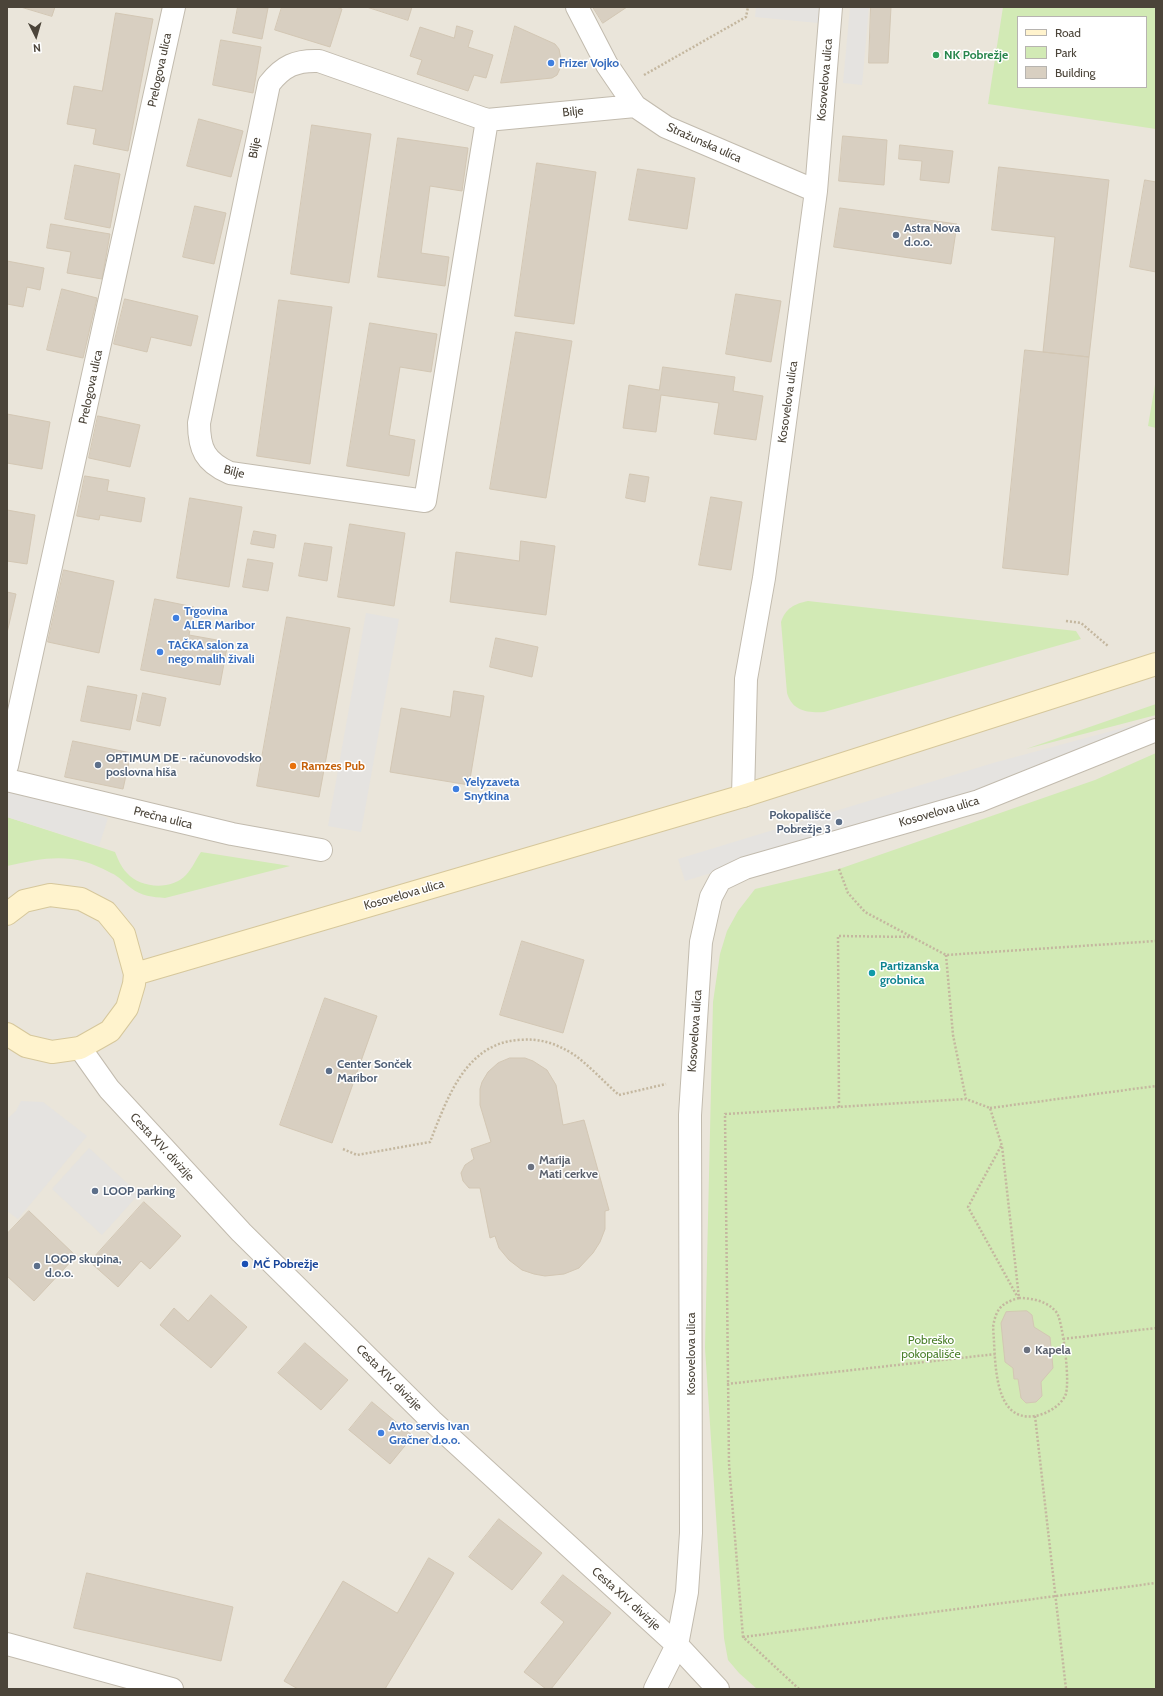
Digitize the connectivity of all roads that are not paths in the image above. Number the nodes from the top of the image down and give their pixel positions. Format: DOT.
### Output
graph roads {
  1 [pos="174,7"];
  2 [pos="577,7"];
  3 [pos="831,7"];
  4 [pos="635,106"];
  5 [pos="487,120"];
  6 [pos="816,191"];
  7 [pos="1156,664"];
  8 [pos="1156,730"];
  9 [pos="7,766"];
  10 [pos="7,780"];
  11 [pos="744,796"];
  12 [pos="321,850"];
  13 [pos="7,914"];
  14 [pos="135,974"];
  15 [pos="7,1034"];
  16 [pos="80,1048"];
  17 [pos="7,1644"];
  18 [pos="677,1646"];
  19 [pos="172,1689"];
  20 [pos="655,1689"];
  21 [pos="718,1689"];
  1 -- 9 [label="street, Prelogova ulica"];
  2 -- 4 [label="street, Stražunska ulica"];
  3 -- 6 [label="street, Kosovelova ulica"];
  4 -- 5 [label="street, Bilje"];
  4 -- 6 [label="street, Stražunska ulica"];
  5 -- 5 [label="street, Bilje"];
  6 -- 11 [label="street, Kosovelova ulica"];
  7 -- 11 [label="street, Kosovelova ulica"];
  8 -- 18 [label="street, Kosovelova ulica"];
  10 -- 12 [label="street, Prečna ulica"];
  11 -- 14 [label="street, Kosovelova ulica"];
  13 -- 14 [label="street"];
  14 -- 16 [label="street"];
  15 -- 16 [label="street"];
  16 -- 18 [label="street, Cesta XIV. divizije"];
  17 -- 19 [label="street"];
  18 -- 20 [label="street, Kosovelova ulica"];
  18 -- 21 [label="street, Cesta XIV. divizije"];
}
